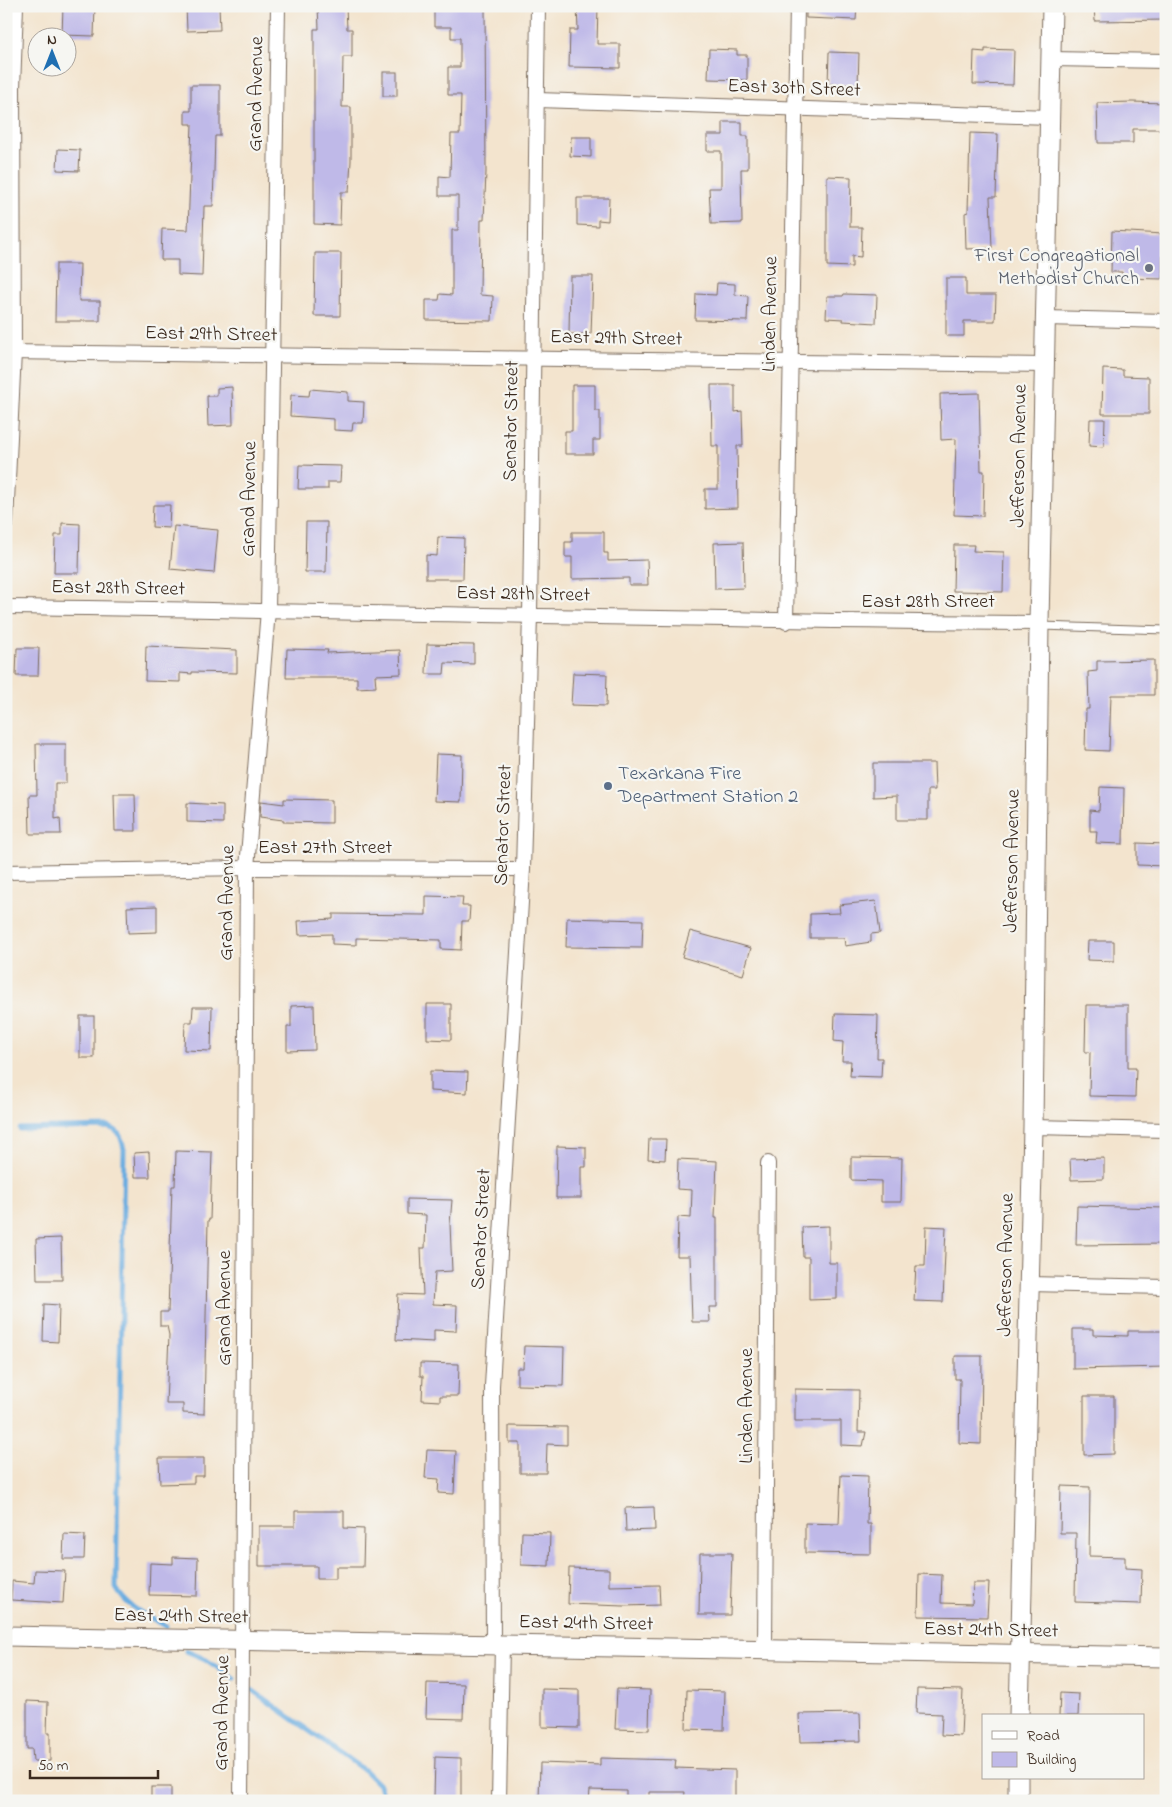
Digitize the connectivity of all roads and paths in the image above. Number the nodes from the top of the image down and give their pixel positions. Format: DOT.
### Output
graph roads {
  1 [pos="16,6"];
  2 [pos="278,6"];
  3 [pos="538,6"];
  4 [pos="797,6"];
  5 [pos="1052,6"];
  6 [pos="1051,59"];
  7 [pos="1166,61"];
  8 [pos="10,88"];
  9 [pos="538,100"];
  10 [pos="794,109"];
  11 [pos="1050,117"];
  12 [pos="1045,318"];
  13 [pos="1166,321"];
  14 [pos="10,352"];
  15 [pos="272,355"];
  16 [pos="533,358"];
  17 [pos="790,361"];
  18 [pos="1045,365"];
  19 [pos="6,523"];
  20 [pos="6,607"];
  21 [pos="268,610"];
  22 [pos="530,615"];
  23 [pos="786,622"];
  24 [pos="1039,624"];
  25 [pos="1166,630"];
  26 [pos="247,868"];
  27 [pos="523,869"];
  28 [pos="6,872"];
  29 [pos="1032,1127"];
  30 [pos="1166,1130"];
  31 [pos="768,1163"];
  32 [pos="1029,1284"];
  33 [pos="1166,1287"];
  34 [pos="6,1636"];
  35 [pos="244,1640"];
  36 [pos="498,1645"];
  37 [pos="765,1650"];
  38 [pos="1020,1654"];
  39 [pos="1166,1657"];
  40 [pos="1019,1714"];
  41 [pos="1018,1780"];
  42 [pos="241,1801"];
  43 [pos="499,1801"];
  44 [pos="1018,1801"];
  1 -- 8 [label="street"];
  2 -- 15 [label="street, Grand Avenue"];
  3 -- 9 [label="street, Senator Street"];
  4 -- 10 [label="street, Linden Avenue"];
  5 -- 6 [label="main road, Jefferson Avenue"];
  6 -- 7 [label="street"];
  6 -- 11 [label="main road, Jefferson Avenue"];
  8 -- 14 [label="street"];
  9 -- 10 [label="street, East 30th Street"];
  9 -- 16 [label="street, Senator Street"];
  10 -- 11 [label="street, East 30th Street"];
  10 -- 17 [label="street, Linden Avenue"];
  11 -- 12 [label="main road, Jefferson Avenue"];
  12 -- 13 [label="street"];
  12 -- 18 [label="main road, Jefferson Avenue"];
  14 -- 15 [label="street, East 29th Street"];
  14 -- 19 [label="street"];
  15 -- 16 [label="street, East 29th Street"];
  15 -- 21 [label="street, Grand Avenue"];
  16 -- 17 [label="street, East 29th Street"];
  16 -- 22 [label="street, Senator Street"];
  17 -- 18 [label="street, East 29th Street"];
  17 -- 23 [label="street, Linden Avenue"];
  18 -- 24 [label="main road, Jefferson Avenue"];
  20 -- 21 [label="street, East 28th Street"];
  21 -- 22 [label="street, East 28th Street"];
  21 -- 26 [label="street, Grand Avenue"];
  22 -- 23 [label="street, East 28th Street"];
  22 -- 27 [label="street, Senator Street"];
  23 -- 24 [label="street, East 28th Street"];
  24 -- 25 [label="lane"];
  24 -- 29 [label="main road, Jefferson Avenue"];
  26 -- 27 [label="street, East 27th Street"];
  26 -- 28 [label="street, East 27th Street"];
  26 -- 35 [label="street, Grand Avenue"];
  27 -- 36 [label="street, Senator Street"];
  29 -- 30 [label="street"];
  29 -- 32 [label="main road, Jefferson Avenue"];
  31 -- 37 [label="street, Linden Avenue"];
  32 -- 33 [label="street"];
  32 -- 38 [label="main road, Jefferson Avenue"];
  34 -- 35 [label="main road, East 24th Street"];
  35 -- 36 [label="main road, East 24th Street"];
  35 -- 42 [label="street, Grand Avenue"];
  36 -- 37 [label="main road, East 24th Street"];
  36 -- 43 [label="street, Senator Street"];
  37 -- 38 [label="main road, East 24th Street"];
  38 -- 39 [label="main road, East 24th Street"];
  38 -- 40 [label="main road, Jefferson Avenue"];
  41 -- 44 [label="main road"];
}
